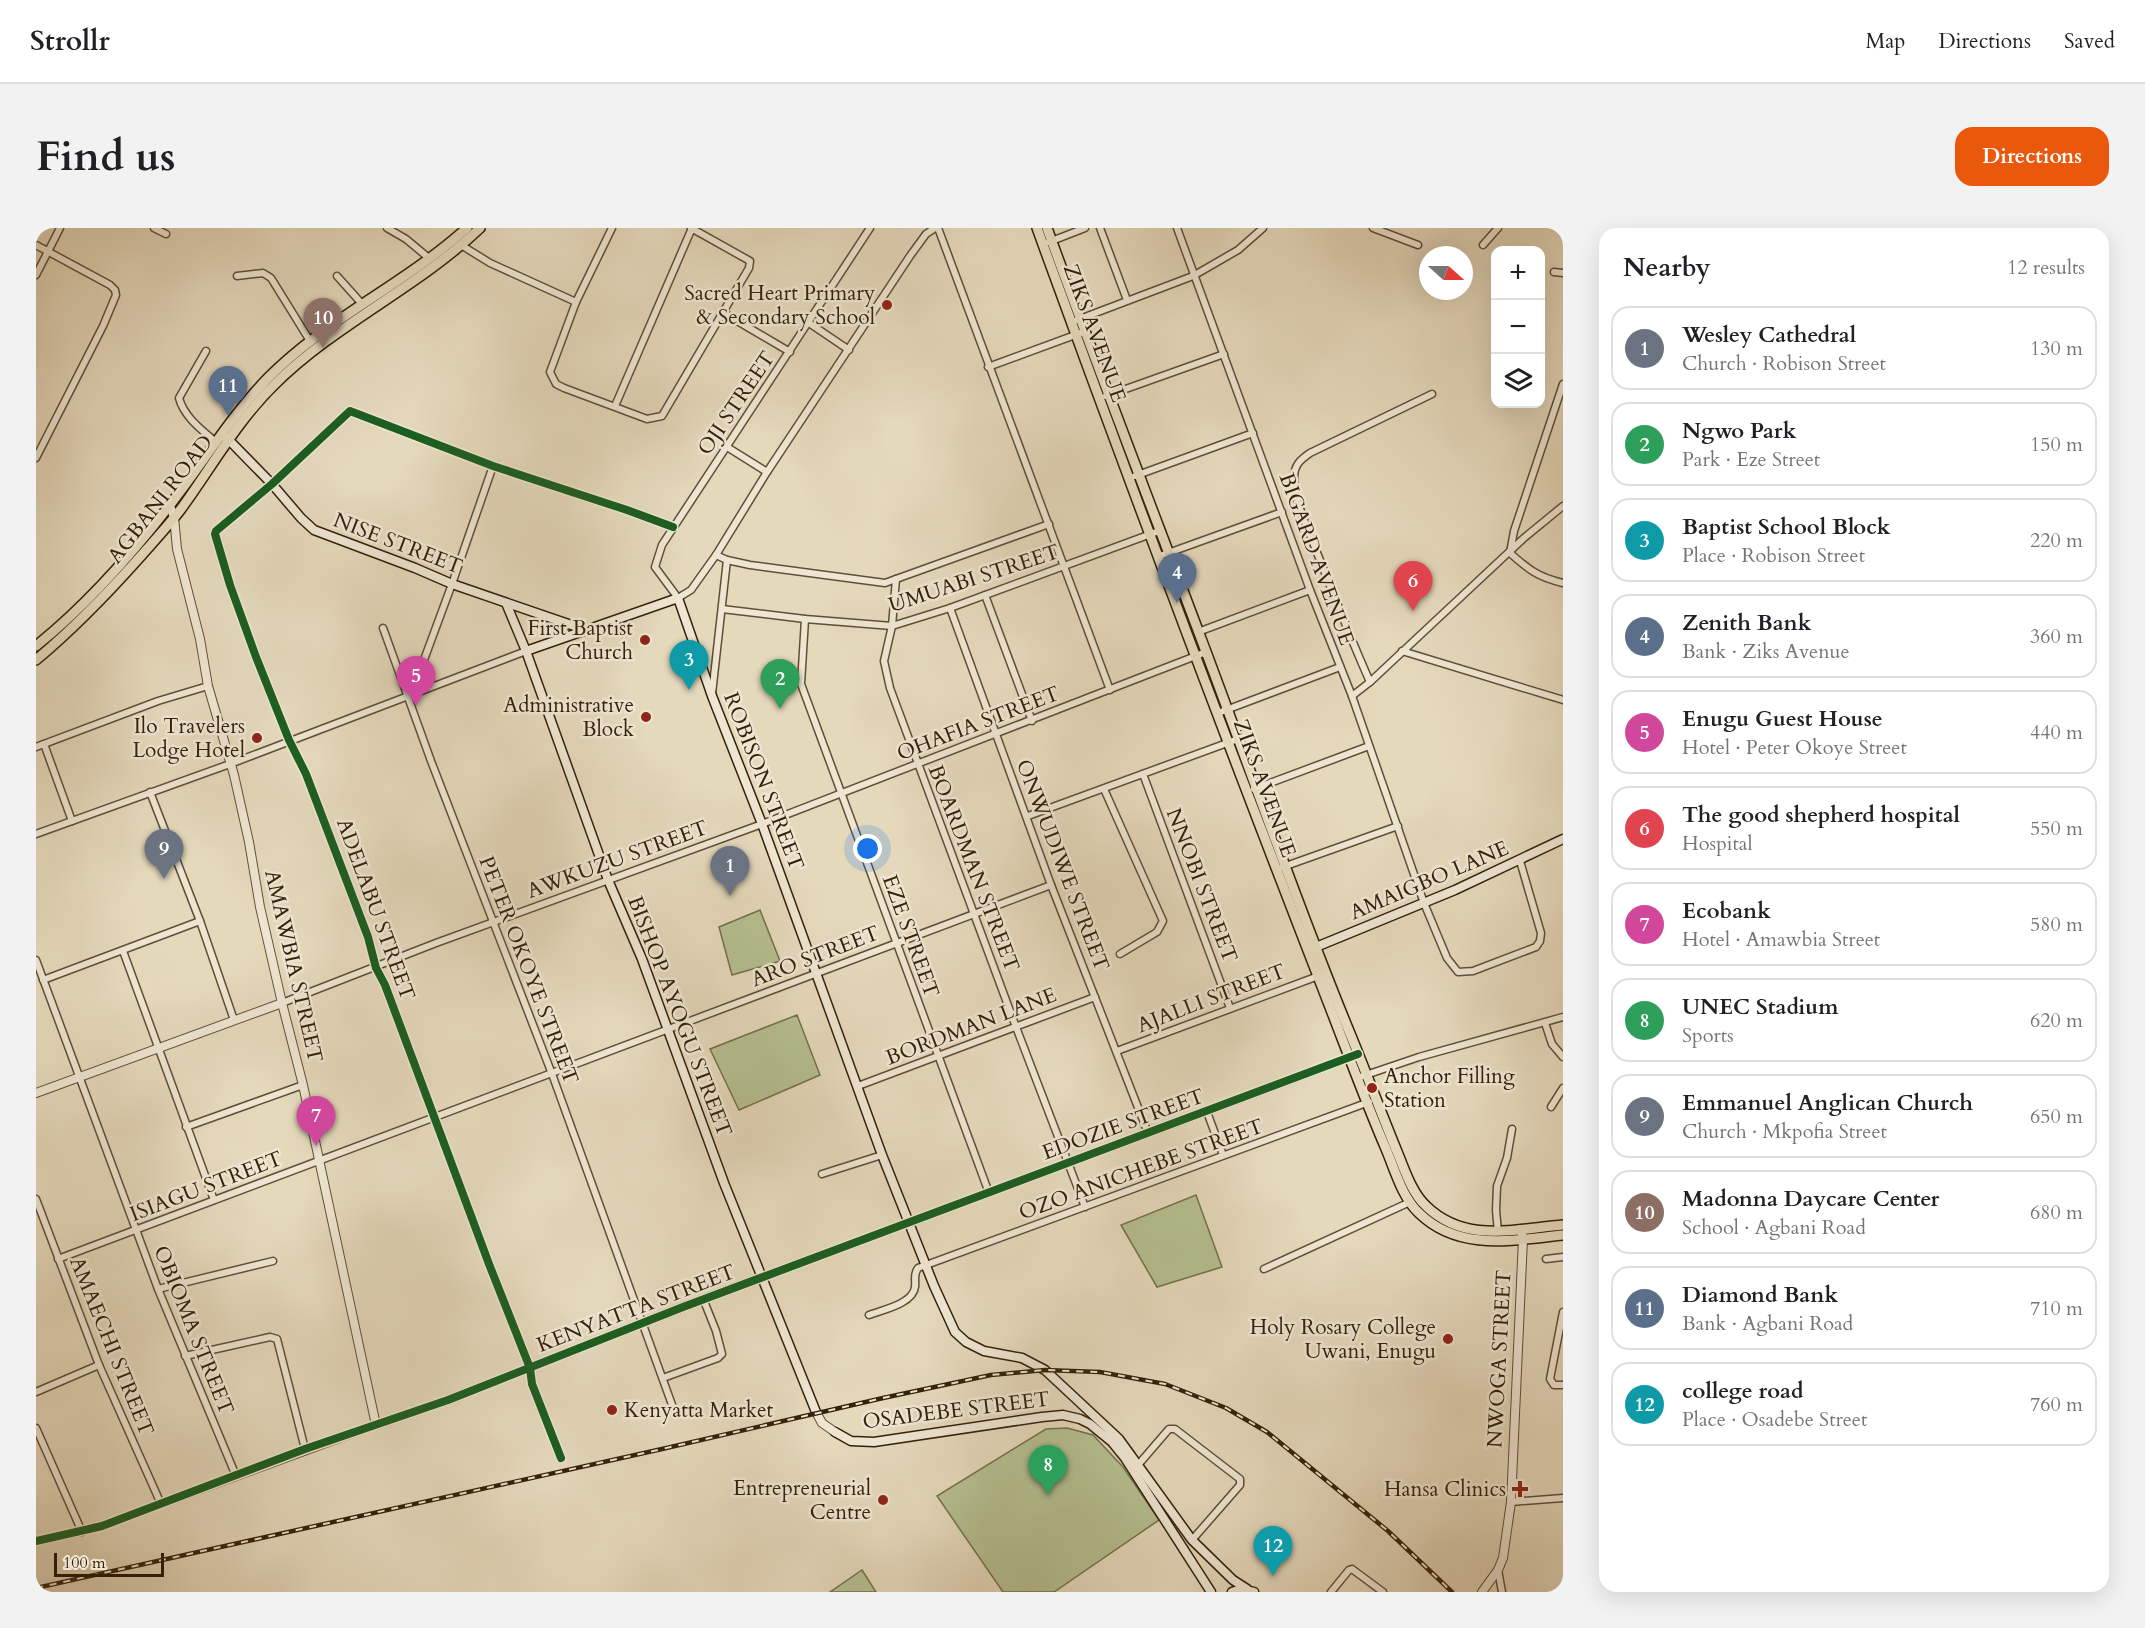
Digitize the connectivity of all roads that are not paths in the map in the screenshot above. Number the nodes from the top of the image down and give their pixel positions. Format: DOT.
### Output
graph roads {
  1 [pos="60,228"];
  2 [pos="154,228"];
  3 [pos="387,228"];
  4 [pos="480,228"];
  5 [pos="612,228"];
  6 [pos="691,228"];
  7 [pos="870,228"];
  8 [pos="936,228"];
  9 [pos="1037,228"];
  10 [pos="1047,228"];
  11 [pos="1085,228"];
  12 [pos="1100,228"];
  13 [pos="1177,228"];
  14 [pos="1373,228"];
  15 [pos="1498,228"];
  16 [pos="1261,229"];
  17 [pos="462,230"];
  18 [pos="166,234"];
  19 [pos="1047,242"];
  20 [pos="1418,244"];
  21 [pos="36,245"];
  22 [pos="461,245"];
  23 [pos="1483,245"];
  24 [pos="48,251"];
  25 [pos="430,260"];
  26 [pos="1554,272"];
  27 [pos="1563,273"];
  28 [pos="36,275"];
  29 [pos="237,276"];
  30 [pos="336,276"];
  31 [pos="1193,276"];
  32 [pos="1127,300"];
  33 [pos="576,302"];
  34 [pos="363,305"];
  35 [pos="722,312"];
  36 [pos="1076,320"];
  37 [pos="809,323"];
  38 [pos="1081,333"];
  39 [pos="310,341"];
  40 [pos="849,350"];
  41 [pos="206,351"];
  42 [pos="790,352"];
  43 [pos="1224,354"];
  44 [pos="988,367"];
  45 [pos="1563,384"];
  46 [pos="1432,394"];
  47 [pos="1104,397"];
  48 [pos="615,406"];
  49 [pos="1253,433"];
  50 [pos="226,437"];
  51 [pos="216,443"];
  52 [pos="727,447"];
  53 [pos="36,458"];
  54 [pos="493,466"];
  55 [pos="767,472"];
  56 [pos="1132,477"];
  57 [pos="272,484"];
  58 [pos="170,506"];
  59 [pos="1563,506"];
  60 [pos="1282,512"];
  61 [pos="174,517"];
  62 [pos="1049,524"];
  63 [pos="673,527"];
  64 [pos="1159,531"];
  65 [pos="1149,534"];
  66 [pos="1510,553"];
  67 [pos="1168,554"];
  68 [pos="716,555"];
  69 [pos="1157,557"];
  70 [pos="727,560"];
  71 [pos="1065,566"];
  72 [pos="896,579"];
  73 [pos="1563,583"];
  74 [pos="452,584"];
  75 [pos="1310,590"];
  76 [pos="985,595"];
  77 [pos="678,598"];
  78 [pos="506,603"];
  79 [pos="950,608"];
  80 [pos="722,609"];
  81 [pos="805,619"];
  82 [pos="892,626"];
  83 [pos="383,628"];
  84 [pos="586,630"];
  85 [pos="1198,632"];
  86 [pos="36,646"];
  87 [pos="526,651"];
  88 [pos="1402,651"];
  89 [pos="1201,654"];
  90 [pos="36,660"];
  91 [pos="1340,667"];
  92 [pos="1371,682"];
  93 [pos="208,686"];
  94 [pos="1110,690"];
  95 [pos="409,695"];
  96 [pos="712,696"];
  97 [pos="1352,696"];
  98 [pos="1563,701"];
  99 [pos="1222,711"];
  100 [pos="1032,721"];
  101 [pos="995,734"];
  102 [pos="289,740"];
  103 [pos="1233,741"];
  104 [pos="44,744"];
  105 [pos="1369,746"];
  106 [pos="36,747"];
  107 [pos="917,763"];
  108 [pos="230,764"];
  109 [pos="1143,774"];
  110 [pos="1104,789"];
  111 [pos="1252,790"];
  112 [pos="150,792"];
  113 [pos="841,793"];
  114 [pos="1028,816"];
  115 [pos="72,820"];
  116 [pos="762,824"];
  117 [pos="1398,826"];
  118 [pos="36,834"];
  119 [pos="1563,839"];
  120 [pos="1520,861"];
  121 [pos="1286,865"];
  122 [pos="1276,870"];
  123 [pos="608,880"];
  124 [pos="1051,885"];
  125 [pos="1424,903"];
  126 [pos="974,913"];
  127 [pos="200,921"];
  128 [pos="493,923"];
  129 [pos="895,942"];
  130 [pos="1312,949"];
  131 [pos="123,951"];
  132 [pos="1120,954"];
  133 [pos="36,960"];
  134 [pos="376,968"];
  135 [pos="817,975"];
  136 [pos="1322,975"];
  137 [pos="43,980"];
  138 [pos="1095,997"];
  139 [pos="282,1003"];
  140 [pos="1230,1008"];
  141 [pos="1563,1017"];
  142 [pos="234,1020"];
  143 [pos="1545,1023"];
  144 [pos="1016,1027"];
  145 [pos="667,1029"];
  146 [pos="158,1048"];
  147 [pos="1117,1051"];
  148 [pos="938,1056"];
  149 [pos="1353,1056"];
  150 [pos="1563,1057"];
  151 [pos="552,1074"];
  152 [pos="79,1076"];
  153 [pos="1361,1076"];
  154 [pos="303,1085"];
  155 [pos="858,1086"];
  156 [pos="1563,1088"];
  157 [pos="36,1093"];
  158 [pos="1371,1101"];
  159 [pos="1551,1107"];
  160 [pos="1207,1112"];
  161 [pos="434,1117"];
  162 [pos="186,1127"];
  163 [pos="1512,1129"];
  164 [pos="1148,1133"];
  165 [pos="882,1155"];
  166 [pos="1223,1155"];
  167 [pos="318,1162"];
  168 [pos="1068,1163"];
  169 [pos="822,1174"];
  170 [pos="989,1193"];
  171 [pos="36,1199"];
  172 [pos="214,1200"];
  173 [pos="1410,1202"];
  174 [pos="1085,1207"];
  175 [pos="910,1223"];
  176 [pos="1563,1225"];
  177 [pos="1521,1229"];
  178 [pos="137,1230"];
  179 [pos="1498,1232"];
  180 [pos="1563,1235"];
  181 [pos="1523,1239"];
  182 [pos="1563,1257"];
  183 [pos="58,1259"];
  184 [pos="1546,1259"];
  185 [pos="273,1261"];
  186 [pos="926,1265"];
  187 [pos="1264,1269"];
  188 [pos="762,1278"];
  189 [pos="158,1289"];
  190 [pos="704,1301"];
  191 [pos="1563,1312"];
  192 [pos="869,1315"];
  193 [pos="643,1324"];
  194 [pos="184,1356"];
  195 [pos="99,1365"];
  196 [pos="530,1368"];
  197 [pos="663,1378"];
  198 [pos="1563,1385"];
  199 [pos="36,1392"];
  200 [pos="1089,1409"];
  201 [pos="816,1412"];
  202 [pos="675,1413"];
  203 [pos="1080,1419"];
  204 [pos="376,1425"];
  205 [pos="36,1428"];
  206 [pos="835,1432"];
  207 [pos="305,1449"];
  208 [pos="561,1458"];
  209 [pos="1138,1465"];
  210 [pos="236,1476"];
  211 [pos="1563,1498"];
  212 [pos="1510,1502"];
  213 [pos="161,1504"];
  214 [pos="82,1532"];
  215 [pos="1192,1540"];
  216 [pos="36,1541"];
  217 [pos="1498,1570"];
  218 [pos="1251,1591"];
  219 [pos="1211,1592"];
  220 [pos="1232,1592"];
  221 [pos="1331,1592"];
  222 [pos="1383,1592"];
  223 [pos="1482,1592"];
  224 [pos="1502,1592"];
  1 -- 24 [label="street"];
  2 -- 18 [label="street"];
  3 -- 25 [label="street"];
  4 -- 22 [label="main road, AGBANI ROAD"];
  5 -- 33 [label="street"];
  6 -- 35 [label="street"];
  6 -- 48 [label="street"];
  7 -- 37 [label="street, OJI STREET"];
  8 -- 40 [label="street"];
  8 -- 44 [label="street"];
  9 -- 19 [label="main road, ZIKS AVENUE"];
  10 -- 19 [label="main road, ZIKS AVENUE"];
  11 -- 19 [label="street"];
  12 -- 32 [label="street"];
  13 -- 31 [label="street, BIGARD AVENUE"];
  14 -- 20 [label="street"];
  15 -- 23 [label="street"];
  16 -- 31 [label="street"];
  17 -- 25 [label="main road, AGBANI ROAD"];
  19 -- 36 [label="main road, ZIKS AVENUE"];
  21 -- 24 [label="street"];
  22 -- 33 [label="street"];
  22 -- 50 [label="main road, AGBANI ROAD"];
  24 -- 28 [label="street"];
  24 -- 53 [label="street"];
  25 -- 34 [label="main road, AGBANI ROAD"];
  26 -- 27 [label="street"];
  29 -- 39 [label="street"];
  30 -- 34 [label="street"];
  31 -- 32 [label="street"];
  31 -- 43 [label="street, BIGARD AVENUE"];
  32 -- 36 [label="street"];
  33 -- 48 [label="street"];
  34 -- 39 [label="main road, AGBANI ROAD"];
  35 -- 42 [label="street"];
  35 -- 48 [label="street"];
  36 -- 38 [label="main road, ZIKS AVENUE"];
  37 -- 40 [label="street"];
  37 -- 42 [label="street, OJI STREET"];
  38 -- 44 [label="street"];
  38 -- 47 [label="main road, ZIKS AVENUE"];
  39 -- 50 [label="main road, AGBANI ROAD"];
  40 -- 55 [label="street"];
  41 -- 51 [label="street"];
  42 -- 52 [label="street, OJI STREET"];
  43 -- 47 [label="street"];
  43 -- 49 [label="street, BIGARD AVENUE"];
  44 -- 62 [label="street"];
  45 -- 66 [label="street"];
  46 -- 92 [label="street"];
  47 -- 56 [label="main road, ZIKS AVENUE"];
  49 -- 56 [label="street"];
  49 -- 60 [label="street, BIGARD AVENUE"];
  50 -- 51 [label="main road, AGBANI ROAD"];
  50 -- 57 [label="main road, NISE STREET"];
  50 -- 61 [label="main road, AGBANI ROAD"];
  51 -- 58 [label="main road, AGBANI ROAD"];
  52 -- 55 [label="street"];
  52 -- 63 [label="street, OJI STREET"];
  54 -- 57 [label="street"];
  54 -- 63 [label="street"];
  54 -- 74 [label="street"];
  55 -- 68 [label="street"];
  56 -- 64 [label="main road, ZIKS AVENUE"];
  56 -- 65 [label="main road, ZIKS AVENUE"];
  57 -- 74 [label="main road, NISE STREET"];
  57 -- 102 [label="street, ADELABU STREET"];
  58 -- 61 [label="street, AMAWBIA STREET"];
  58 -- 86 [label="main road, AGBANI ROAD"];
  59 -- 66 [label="street"];
  60 -- 67 [label="street"];
  60 -- 75 [label="street, BIGARD AVENUE"];
  61 -- 90 [label="main road, AGBANI ROAD"];
  61 -- 93 [label="street, AMAWBIA STREET"];
  62 -- 71 [label="street"];
  62 -- 72 [label="street"];
  63 -- 77 [label="street, OJI STREET"];
  64 -- 65 [label="street, UMUABI STREET"];
  64 -- 67 [label="main road, ZIKS AVENUE"];
  65 -- 69 [label="main road, ZIKS AVENUE"];
  65 -- 71 [label="street, UMUABI STREET"];
  66 -- 73 [label="street"];
  66 -- 88 [label="street"];
  67 -- 69 [label="street"];
  67 -- 85 [label="main road, ZIKS AVENUE"];
  68 -- 70 [label="street"];
  68 -- 77 [label="street"];
  69 -- 89 [label="main road, ZIKS AVENUE"];
  70 -- 72 [label="street"];
  70 -- 80 [label="street"];
  71 -- 76 [label="street, UMUABI STREET"];
  71 -- 94 [label="street"];
  72 -- 82 [label="street, BOARDMAN STREET"];
  74 -- 78 [label="main road, NISE STREET"];
  74 -- 95 [label="street"];
  75 -- 85 [label="street"];
  75 -- 91 [label="street, BIGARD AVENUE"];
  76 -- 79 [label="street, UMUABI STREET"];
  76 -- 100 [label="street"];
  77 -- 84 [label="main road"];
  77 -- 96 [label="main road, ROBISON STREET"];
  78 -- 84 [label="main road, NISE STREET"];
  78 -- 87 [label="main road, BISHOP AYOGU STREET"];
  79 -- 82 [label="street, UMUABI STREET"];
  79 -- 101 [label="street, ONWUDIWE STREET"];
  80 -- 81 [label="street, UMUABI STREET"];
  80 -- 96 [label="street"];
  81 -- 82 [label="street, UMUABI STREET"];
  81 -- 113 [label="street, EZE STREET"];
  82 -- 107 [label="street, BOARDMAN STREET"];
  83 -- 95 [label="street, PETER OKOYE STREET"];
  84 -- 87 [label="main road"];
  85 -- 89 [label="main road, ZIKS AVENUE"];
  87 -- 95 [label="street"];
  87 -- 123 [label="main road, BISHOP AYOGU STREET"];
  88 -- 92 [label="street"];
  88 -- 98 [label="street"];
  89 -- 94 [label="street, OHAFIA STREET"];
  89 -- 99 [label="main road, ZIKS AVENUE"];
  91 -- 97 [label="street, BIGARD AVENUE"];
  91 -- 99 [label="street"];
  92 -- 97 [label="street"];
  93 -- 104 [label="street"];
  93 -- 108 [label="street, AMAWBIA STREET"];
  94 -- 100 [label="street, OHAFIA STREET"];
  95 -- 102 [label="street"];
  95 -- 128 [label="street, PETER OKOYE STREET"];
  96 -- 116 [label="main road, ROBISON STREET"];
  97 -- 105 [label="street, BIGARD AVENUE"];
  99 -- 103 [label="main road, ZIKS AVENUE"];
  100 -- 101 [label="street, OHAFIA STREET"];
  101 -- 107 [label="street, OHAFIA STREET"];
  101 -- 114 [label="street, ONWUDIWE STREET"];
  102 -- 108 [label="street"];
  102 -- 134 [label="street, ADELABU STREET"];
  103 -- 109 [label="street"];
  103 -- 111 [label="main road, ZIKS AVENUE"];
  104 -- 106 [label="street"];
  104 -- 115 [label="street"];
  105 -- 111 [label="street"];
  105 -- 117 [label="street, BIGARD AVENUE"];
  107 -- 113 [label="street, OHAFIA STREET"];
  107 -- 126 [label="street, BOARDMAN STREET"];
  108 -- 112 [label="street"];
  108 -- 139 [label="street, AMAWBIA STREET"];
  109 -- 110 [label="street"];
  109 -- 140 [label="street, NNOBI STREET"];
  110 -- 114 [label="street"];
  110 -- 132 [label="street"];
  111 -- 121 [label="main road, ZIKS AVENUE"];
  111 -- 122 [label="main road, ZIKS AVENUE"];
  112 -- 115 [label="street"];
  112 -- 127 [label="street"];
  113 -- 116 [label="street, OHAFIA STREET"];
  113 -- 129 [label="street, EZE STREET"];
  114 -- 124 [label="street, ONWUDIWE STREET"];
  115 -- 118 [label="street"];
  116 -- 123 [label="street, AWKUZU STREET"];
  116 -- 135 [label="main road, ROBISON STREET"];
  117 -- 121 [label="street"];
  117 -- 125 [label="street, BIGARD AVENUE"];
  119 -- 120 [label="main road, AMAIGBO LANE"];
  120 -- 125 [label="main road, AMAIGBO LANE"];
  120 -- 125 [label="street, BIGARD AVENUE"];
  121 -- 122 [label="street"];
  121 -- 130 [label="main road, ZIKS AVENUE"];
  122 -- 130 [label="main road, ZIKS AVENUE"];
  123 -- 128 [label="street, AWKUZU STREET"];
  123 -- 145 [label="main road, BISHOP AYOGU STREET"];
  124 -- 126 [label="street, ARO STREET"];
  124 -- 138 [label="street, ONWUDIWE STREET"];
  125 -- 130 [label="main road, AMAIGBO LANE"];
  126 -- 129 [label="street, ARO STREET"];
  126 -- 144 [label="street, BOARDMAN STREET"];
  127 -- 131 [label="street"];
  127 -- 142 [label="street"];
  128 -- 134 [label="street, AWKUZU STREET"];
  128 -- 151 [label="street, PETER OKOYE STREET"];
  129 -- 135 [label="street, ARO STREET"];
  129 -- 148 [label="street, EZE STREET"];
  130 -- 136 [label="main road, ZIKS AVENUE"];
  131 -- 137 [label="street"];
  131 -- 146 [label="street"];
  133 -- 137 [label="street, OBIOMA STREET"];
  134 -- 139 [label="street, AWKUZU STREET"];
  134 -- 161 [label="street, ADELABU STREET"];
  135 -- 145 [label="street, ARO STREET"];
  135 -- 155 [label="main road, ROBISON STREET"];
  136 -- 140 [label="street, AJALLI STREET"];
  136 -- 149 [label="main road, ZIKS AVENUE"];
  137 -- 152 [label="street, OBIOMA STREET"];
  138 -- 144 [label="street, BORDMAN LANE"];
  138 -- 147 [label="street, ONWUDIWE STREET"];
  139 -- 142 [label="street"];
  139 -- 154 [label="street, AMAWBIA STREET"];
  140 -- 147 [label="street, AJALLI STREET"];
  141 -- 143 [label="street"];
  142 -- 146 [label="street"];
  143 -- 150 [label="street"];
  143 -- 153 [label="street"];
  144 -- 148 [label="street, BORDMAN LANE"];
  144 -- 168 [label="street, BOARDMAN STREET"];
  145 -- 151 [label="street, ISIAGU STREET"];
  145 -- 188 [label="main road, BISHOP AYOGU STREET"];
  146 -- 152 [label="street"];
  146 -- 162 [label="street"];
  147 -- 164 [label="street, ONWUDIWE STREET"];
  148 -- 155 [label="street, BORDMAN LANE"];
  148 -- 170 [label="street, EZE STREET"];
  149 -- 153 [label="main road, ZIKS AVENUE"];
  149 -- 160 [label="street, EDOZIE STREET"];
  151 -- 161 [label="street, ISIAGU STREET"];
  151 -- 193 [label="street, PETER OKOYE STREET"];
  152 -- 157 [label="street"];
  152 -- 178 [label="street, OBIOMA STREET"];
  153 -- 158 [label="main road, ZIKS AVENUE"];
  154 -- 162 [label="street"];
  154 -- 167 [label="street, AMAWBIA STREET"];
  155 -- 165 [label="main road, ROBISON STREET"];
  156 -- 159 [label="street"];
  158 -- 166 [label="street, OZO ANICHEBE STREET"];
  158 -- 173 [label="main road, ZIKS AVENUE"];
  158 -- 179 [label="main road, ZIKS AVENUE"];
  160 -- 164 [label="street, EDOZIE STREET"];
  160 -- 166 [label="street"];
  161 -- 167 [label="street, ISIAGU STREET"];
  161 -- 196 [label="street, ADELABU STREET"];
  162 -- 172 [label="street"];
  163 -- 179 [label="street"];
  164 -- 168 [label="street, EDOZIE STREET"];
  165 -- 169 [label="street"];
  165 -- 175 [label="main road, ROBISON STREET"];
  166 -- 174 [label="street, OZO ANICHEBE STREET"];
  167 -- 172 [label="street, ISIAGU STREET"];
  167 -- 204 [label="street, AMAWBIA STREET"];
  168 -- 170 [label="street, EDOZIE STREET"];
  168 -- 174 [label="street, BOARDMAN STREET"];
  170 -- 175 [label="street, EDOZIE STREET"];
  171 -- 183 [label="street, AMAECHI STREET"];
  172 -- 178 [label="street, ISIAGU STREET"];
  173 -- 181 [label="main road, ZIKS AVENUE"];
  173 -- 187 [label="street"];
  174 -- 186 [label="street, OZO ANICHEBE STREET"];
  175 -- 186 [label="main road, ROBISON STREET"];
  175 -- 188 [label="street, KENYATTA STREET"];
  176 -- 177 [label="main road, ZIKS AVENUE"];
  177 -- 179 [label="main road, ZIKS AVENUE"];
  177 -- 181 [label="street, NWOGA STREET"];
  178 -- 183 [label="street, ISIAGU STREET"];
  178 -- 189 [label="street, OBIOMA STREET"];
  180 -- 181 [label="main road, ZIKS AVENUE"];
  181 -- 212 [label="street, NWOGA STREET"];
  182 -- 184 [label="street"];
  183 -- 195 [label="street, AMAECHI STREET"];
  185 -- 189 [label="street"];
  186 -- 192 [label="street"];
  186 -- 200 [label="main road, OSADEBE STREET"];
  188 -- 190 [label="street, KENYATTA STREET"];
  188 -- 201 [label="main road, BISHOP AYOGU STREET"];
  189 -- 194 [label="street, OBIOMA STREET"];
  190 -- 193 [label="street, KENYATTA STREET"];
  190 -- 197 [label="street"];
  191 -- 198 [label="street"];
  193 -- 196 [label="street, KENYATTA STREET"];
  193 -- 197 [label="street, PETER OKOYE STREET"];
  194 -- 207 [label="street"];
  194 -- 210 [label="street, OBIOMA STREET"];
  195 -- 199 [label="street"];
  195 -- 213 [label="street, AMAECHI STREET"];
  196 -- 204 [label="street, KENYATTA STREET"];
  196 -- 208 [label="street, ADELABU STREET"];
  197 -- 202 [label="street, PETER OKOYE STREET"];
  200 -- 203 [label="main road"];
  200 -- 209 [label="main road, OSADEBE STREET"];
  201 -- 206 [label="street, BISHOP AYOGU STREET"];
  203 -- 206 [label="main road, OSADEBE STREET"];
  203 -- 219 [label="main road, OSADEBE STREET"];
  204 -- 207 [label="street"];
  205 -- 214 [label="street"];
  207 -- 210 [label="street"];
  209 -- 215 [label="main road, OSADEBE STREET"];
  209 -- 215 [label="street"];
  210 -- 213 [label="street"];
  211 -- 212 [label="street"];
  212 -- 217 [label="street, NWOGA STREET"];
  213 -- 214 [label="street"];
  214 -- 216 [label="street"];
  215 -- 218 [label="main road, OSADEBE STREET"];
  217 -- 223 [label="street, NWOGA STREET"];
  217 -- 224 [label="street"];
  218 -- 220 [label="main road"];
  221 -- 222 [label="street"];
}
